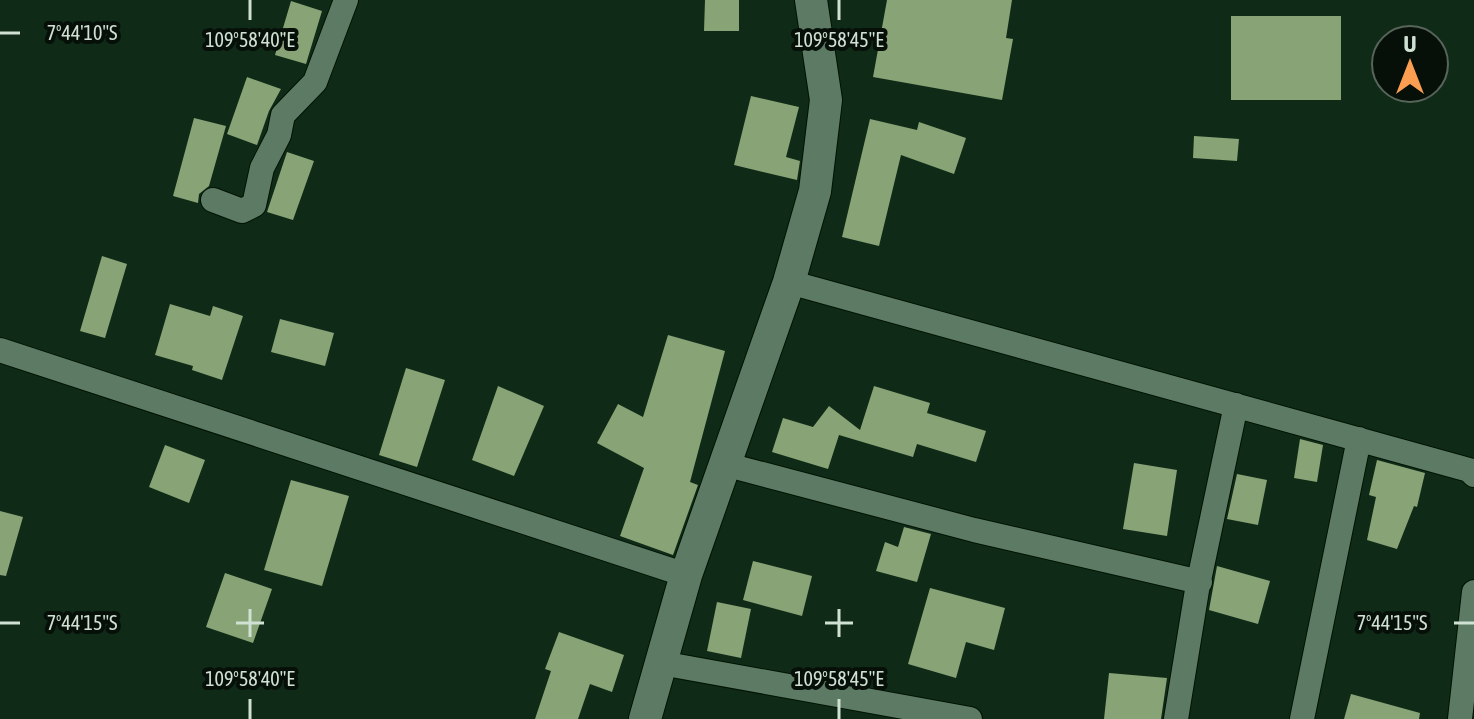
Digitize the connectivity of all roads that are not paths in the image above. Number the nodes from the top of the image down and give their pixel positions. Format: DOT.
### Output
graph roads {
  1 [pos="346,0"];
  2 [pos="811,0"];
  3 [pos="213,200"];
  4 [pos="789,282"];
  5 [pos="0,350"];
  6 [pos="1236,405"];
  7 [pos="1359,439"];
  8 [pos="724,464"];
  9 [pos="1474,475"];
  10 [pos="686,575"];
  11 [pos="1200,582"];
  12 [pos="1474,592"];
  13 [pos="661,663"];
  14 [pos="645,719"];
  15 [pos="970,719"];
  16 [pos="1176,719"];
  17 [pos="1302,719"];
  18 [pos="1460,719"];
  1 -- 3 [label="street"];
  2 -- 4 [label="main road"];
  4 -- 6 [label="street"];
  4 -- 8 [label="main road"];
  5 -- 10 [label="street"];
  6 -- 7 [label="street"];
  6 -- 11 [label="street"];
  7 -- 9 [label="street"];
  7 -- 17 [label="street"];
  8 -- 10 [label="main road"];
  8 -- 11 [label="street"];
  10 -- 13 [label="main road"];
  11 -- 16 [label="street"];
  12 -- 18 [label="street"];
  13 -- 14 [label="main road"];
  13 -- 15 [label="street"];
}
